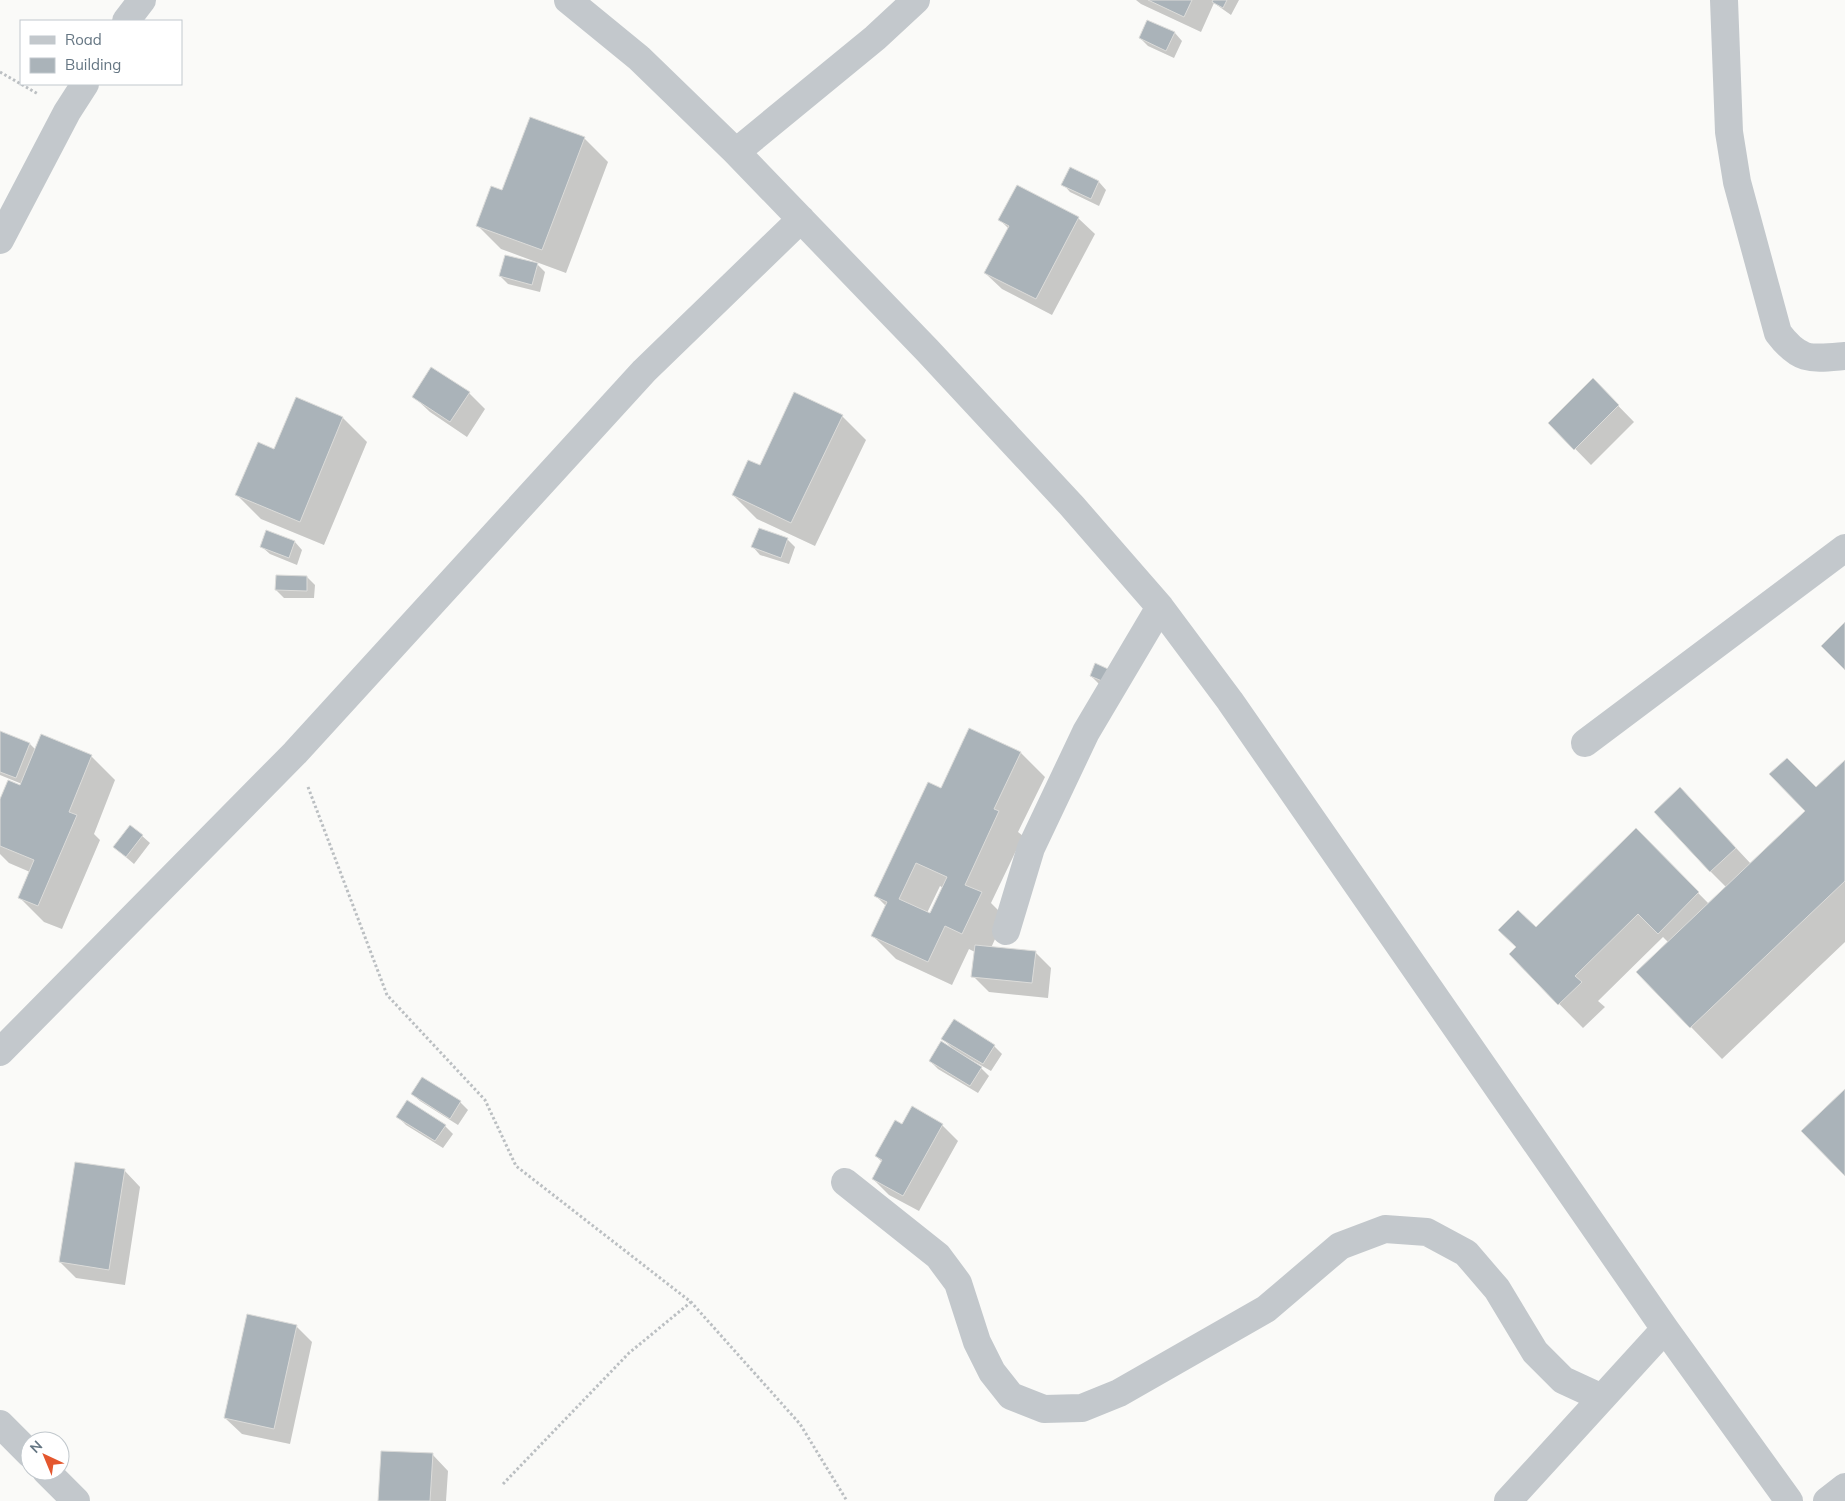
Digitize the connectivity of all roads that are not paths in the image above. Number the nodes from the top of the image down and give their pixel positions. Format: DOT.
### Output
graph roads {
  1 [pos="142,0"];
  2 [pos="568,0"];
  3 [pos="916,0"];
  4 [pos="1724,0"];
  5 [pos="127,20"];
  6 [pos="84,85"];
  7 [pos="736,152"];
  8 [pos="801,219"];
  9 [pos="0,240"];
  10 [pos="1845,356"];
  11 [pos="1845,548"];
  12 [pos="1160,607"];
  13 [pos="1585,743"];
  14 [pos="1006,931"];
  15 [pos="0,1052"];
  16 [pos="845,1182"];
  17 [pos="1665,1329"];
  18 [pos="1602,1398"];
  19 [pos="0,1424"];
  20 [pos="20,1444"];
  21 [pos="56,1481"];
  22 [pos="1845,1487"];
  23 [pos="76,1501"];
  24 [pos="1508,1501"];
  25 [pos="1789,1501"];
  26 [pos="1827,1501"];
  1 -- 5 [label="street"];
  2 -- 7 [label="street"];
  3 -- 7 [label="street"];
  4 -- 10 [label="street"];
  6 -- 9 [label="street"];
  7 -- 8 [label="street"];
  8 -- 12 [label="street"];
  8 -- 15 [label="street"];
  11 -- 13 [label="street"];
  12 -- 14 [label="street"];
  12 -- 17 [label="street"];
  16 -- 18 [label="street"];
  17 -- 18 [label="street"];
  17 -- 25 [label="street"];
  18 -- 24 [label="street"];
  19 -- 20 [label="street"];
  21 -- 23 [label="street"];
  22 -- 26 [label="street"];
}
